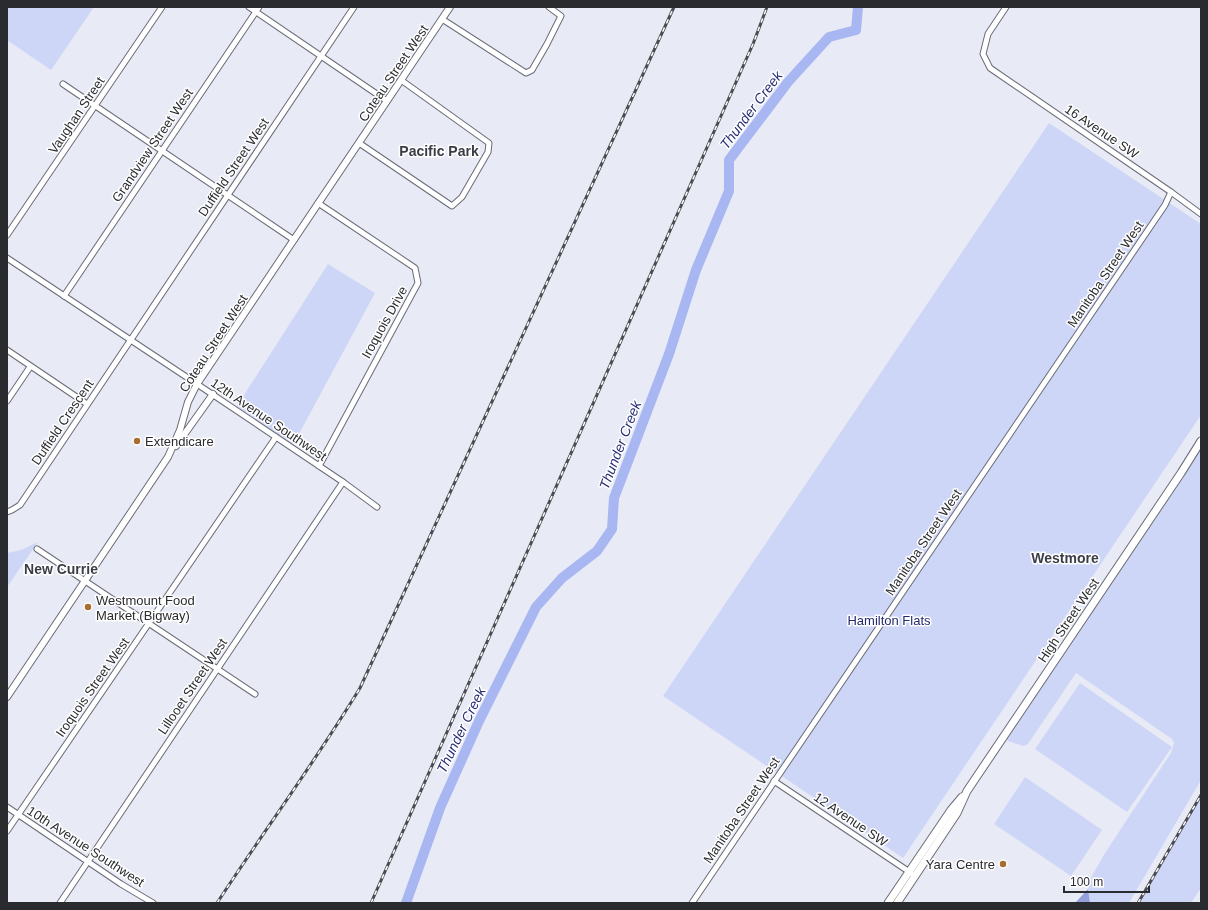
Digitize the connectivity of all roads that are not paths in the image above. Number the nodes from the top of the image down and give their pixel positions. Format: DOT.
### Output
graph roads {
  1 [pos="162,7"];
  2 [pos="249,7"];
  3 [pos="354,7"];
  4 [pos="450,7"];
  5 [pos="549,7"];
  6 [pos="1006,7"];
  7 [pos="257,9"];
  8 [pos="442,19"];
  9 [pos="321,56"];
  10 [pos="401,80"];
  11 [pos="63,84"];
  12 [pos="388,101"];
  13 [pos="95,106"];
  14 [pos="359,143"];
  15 [pos="162,151"];
  16 [pos="1171,192"];
  17 [pos="228,196"];
  18 [pos="318,203"];
  19 [pos="1201,214"];
  20 [pos="7,236"];
  21 [pos="294,240"];
  22 [pos="7,258"];
  23 [pos="64,296"];
  24 [pos="131,340"];
  25 [pos="7,350"];
  26 [pos="30,367"];
  27 [pos="197,384"];
  28 [pos="213,394"];
  29 [pos="7,401"];
  30 [pos="87,404"];
  31 [pos="276,437"];
  32 [pos="1201,441"];
  33 [pos="168,457"];
  34 [pos="319,466"];
  35 [pos="342,482"];
  36 [pos="377,507"];
  37 [pos="7,512"];
  38 [pos="37,550"];
  39 [pos="84,580"];
  40 [pos="150,624"];
  41 [pos="218,669"];
  42 [pos="255,694"];
  43 [pos="7,697"];
  44 [pos="774,781"];
  45 [pos="7,807"];
  46 [pos="18,814"];
  47 [pos="7,831"];
  48 [pos="88,861"];
  49 [pos="912,873"];
  50 [pos="60,903"];
  51 [pos="153,903"];
  52 [pos="692,903"];
  53 [pos="888,903"];
  54 [pos="897,903"];
  1 -- 13 [label="street, Vaughan Street"];
  2 -- 7 [label="street"];
  3 -- 9 [label="street, Duffield Street West"];
  4 -- 8 [label="street, Coteau Street West"];
  5 -- 8 [label="street"];
  6 -- 16 [label="street, 16 Avenue SW"];
  7 -- 9 [label="street"];
  7 -- 15 [label="street, Grandview Street West"];
  8 -- 10 [label="street, Coteau Street West"];
  9 -- 12 [label="street"];
  9 -- 17 [label="street, Duffield Street West"];
  10 -- 12 [label="street, Coteau Street West"];
  10 -- 14 [label="street"];
  11 -- 13 [label="street"];
  12 -- 14 [label="street, Coteau Street West"];
  13 -- 15 [label="street"];
  13 -- 20 [label="street, Vaughan Street"];
  14 -- 18 [label="street, Coteau Street West"];
  15 -- 17 [label="street"];
  15 -- 23 [label="street, Grandview Street West"];
  16 -- 19 [label="street, 16 Avenue SW"];
  16 -- 44 [label="street, Manitoba Street West"];
  17 -- 21 [label="street"];
  17 -- 24 [label="street, Duffield Street West"];
  18 -- 21 [label="street, Coteau Street West"];
  18 -- 34 [label="street, Iroquois Drive"];
  21 -- 27 [label="street, Coteau Street West"];
  22 -- 23 [label="street, 12th Avenue Southwest"];
  23 -- 24 [label="street, 12th Avenue Southwest"];
  24 -- 27 [label="street, 12th Avenue Southwest"];
  24 -- 30 [label="street, Duffield Crescent"];
  25 -- 26 [label="street"];
  26 -- 29 [label="street"];
  26 -- 30 [label="street"];
  27 -- 28 [label="street, 12th Avenue Southwest"];
  27 -- 33 [label="street, Coteau Street West"];
  28 -- 31 [label="street, 12th Avenue Southwest"];
  28 -- 33 [label="street"];
  30 -- 37 [label="street, Duffield Crescent"];
  31 -- 34 [label="street, 12th Avenue Southwest"];
  31 -- 40 [label="street, Iroquois Street West"];
  32 -- 49 [label="main road, High Street West"];
  33 -- 39 [label="street, Coteau Street West"];
  34 -- 35 [label="street, 12th Avenue Southwest"];
  35 -- 36 [label="street, 12th Avenue Southwest"];
  35 -- 41 [label="street, Lillooet Street West"];
  38 -- 39 [label="street"];
  39 -- 40 [label="street"];
  39 -- 43 [label="street, Coteau Street West"];
  40 -- 41 [label="street"];
  40 -- 46 [label="street, Iroquois Street West"];
  41 -- 42 [label="street"];
  41 -- 48 [label="street, Lillooet Street West"];
  44 -- 49 [label="street, 12 Avenue SW"];
  44 -- 52 [label="street, Manitoba Street West"];
  45 -- 46 [label="street, 10th Avenue Southwest"];
  46 -- 47 [label="street, Iroquois Street West"];
  46 -- 48 [label="street, 10th Avenue Southwest"];
  48 -- 50 [label="street, Lillooet Street West"];
  48 -- 51 [label="street, 10th Avenue Southwest"];
  49 -- 53 [label="main road, High Street West"];
  49 -- 54 [label="main road, High Street West"];
}
